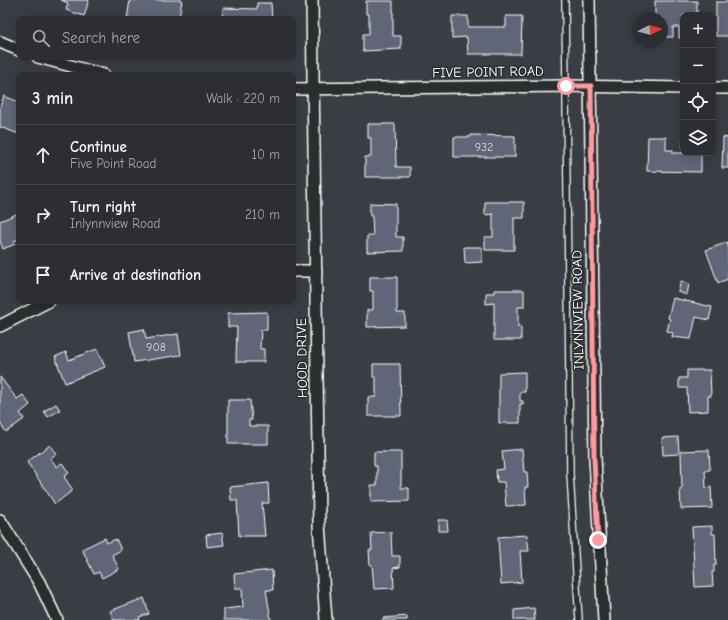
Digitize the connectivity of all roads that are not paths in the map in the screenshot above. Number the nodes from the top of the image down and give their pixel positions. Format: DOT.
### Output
graph roads {
  1 [pos="312,0"];
  2 [pos="565,0"];
  3 [pos="589,0"];
  4 [pos="0,42"];
  5 [pos="16,49"];
  6 [pos="49,60"];
  7 [pos="93,72"];
  8 [pos="566,86"];
  9 [pos="591,86"];
  10 [pos="680,88"];
  11 [pos="716,88"];
  12 [pos="728,88"];
  13 [pos="314,89"];
  14 [pos="296,90"];
  15 [pos="296,271"];
  16 [pos="316,271"];
  17 [pos="43,304"];
  18 [pos="0,326"];
  19 [pos="0,520"];
  20 [pos="57,620"];
  21 [pos="326,620"];
  22 [pos="579,620"];
  23 [pos="604,620"];
  1 -- 13 [label="street, HOOD DRIVE"];
  2 -- 8 [label="lane"];
  3 -- 9 [label="street, INLYNNVIEW ROAD"];
  4 -- 5 [label="street"];
  6 -- 7 [label="street"];
  8 -- 9 [label="street, FIVE POINT ROAD"];
  8 -- 13 [label="street, FIVE POINT ROAD"];
  8 -- 22 [label="lane"];
  9 -- 10 [label="street, FIVE POINT ROAD"];
  9 -- 23 [label="street, INLYNNVIEW ROAD"];
  11 -- 12 [label="street"];
  13 -- 14 [label="street, FIVE POINT ROAD"];
  13 -- 16 [label="street, HOOD DRIVE"];
  15 -- 16 [label="street"];
  16 -- 21 [label="street, HOOD DRIVE"];
  17 -- 18 [label="street"];
  19 -- 20 [label="street"];
}
